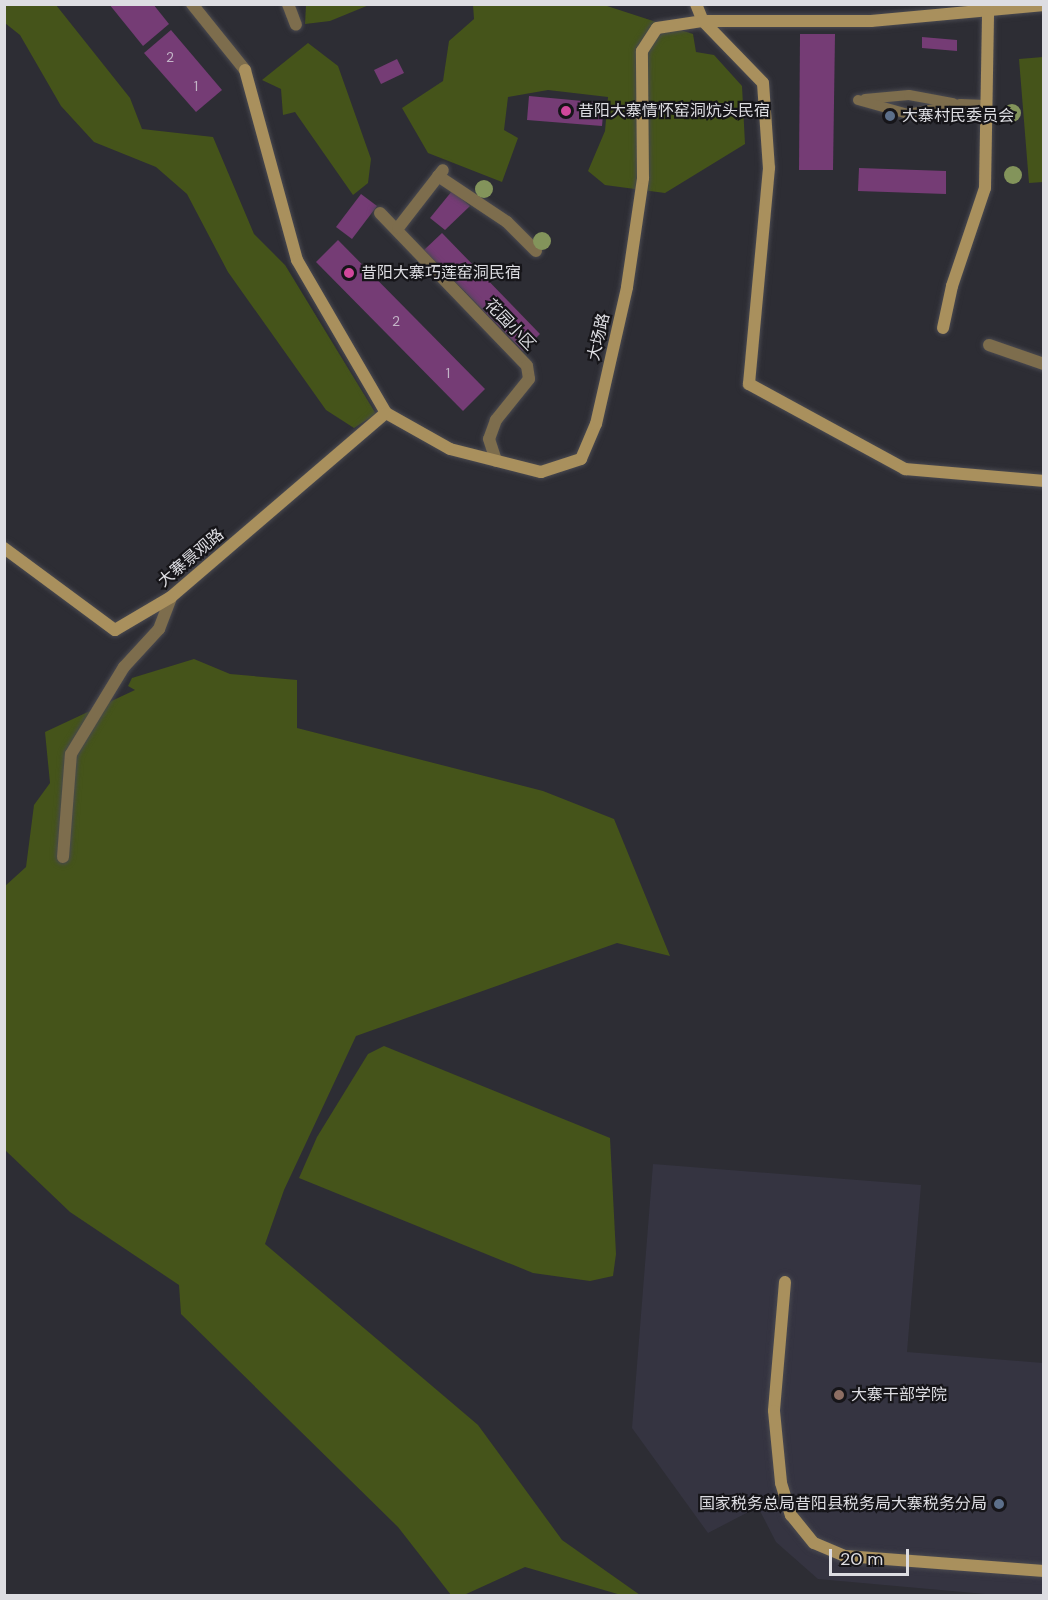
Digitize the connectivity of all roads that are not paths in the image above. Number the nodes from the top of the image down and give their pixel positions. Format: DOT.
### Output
graph roads {
  1 [pos="192,4"];
  2 [pos="696,4"];
  3 [pos="1044,4"];
  4 [pos="291,6"];
  5 [pos="1018,6"];
  6 [pos="988,10"];
  7 [pos="703,21"];
  8 [pos="296,26"];
  9 [pos="245,70"];
  10 [pos="961,104"];
  11 [pos="986,105"];
  12 [pos="380,213"];
  13 [pos="398,228"];
  14 [pos="536,251"];
  15 [pos="943,328"];
  16 [pos="989,345"];
  17 [pos="1044,364"];
  18 [pos="386,413"];
  19 [pos="496,460"];
  20 [pos="1044,481"];
  21 [pos="4,549"];
  22 [pos="171,597"];
  23 [pos="63,857"];
  24 [pos="785,1282"];
  25 [pos="1044,1571"];
  1 -- 9 [label="street"];
  2 -- 7 [label="main road"];
  3 -- 5 [label="main road, 大场路"];
  4 -- 8 [label="street"];
  5 -- 6 [label="main road, 大场路"];
  6 -- 7 [label="main road, 大场路"];
  6 -- 11 [label="main road"];
  7 -- 19 [label="main road, 大场路"];
  7 -- 20 [label="main road"];
  9 -- 18 [label="main road"];
  10 -- 10 [label="lane"];
  10 -- 11 [label="lane"];
  11 -- 15 [label="main road"];
  12 -- 13 [label="street, 花园小区"];
  13 -- 14 [label="street"];
  13 -- 19 [label="street, 花园小区"];
  16 -- 17 [label="street"];
  18 -- 19 [label="main road, 大场路"];
  18 -- 22 [label="main road, 大寨景观路"];
  21 -- 22 [label="main road, 大寨景观路"];
  22 -- 23 [label="street"];
  24 -- 25 [label="main road"];
}
